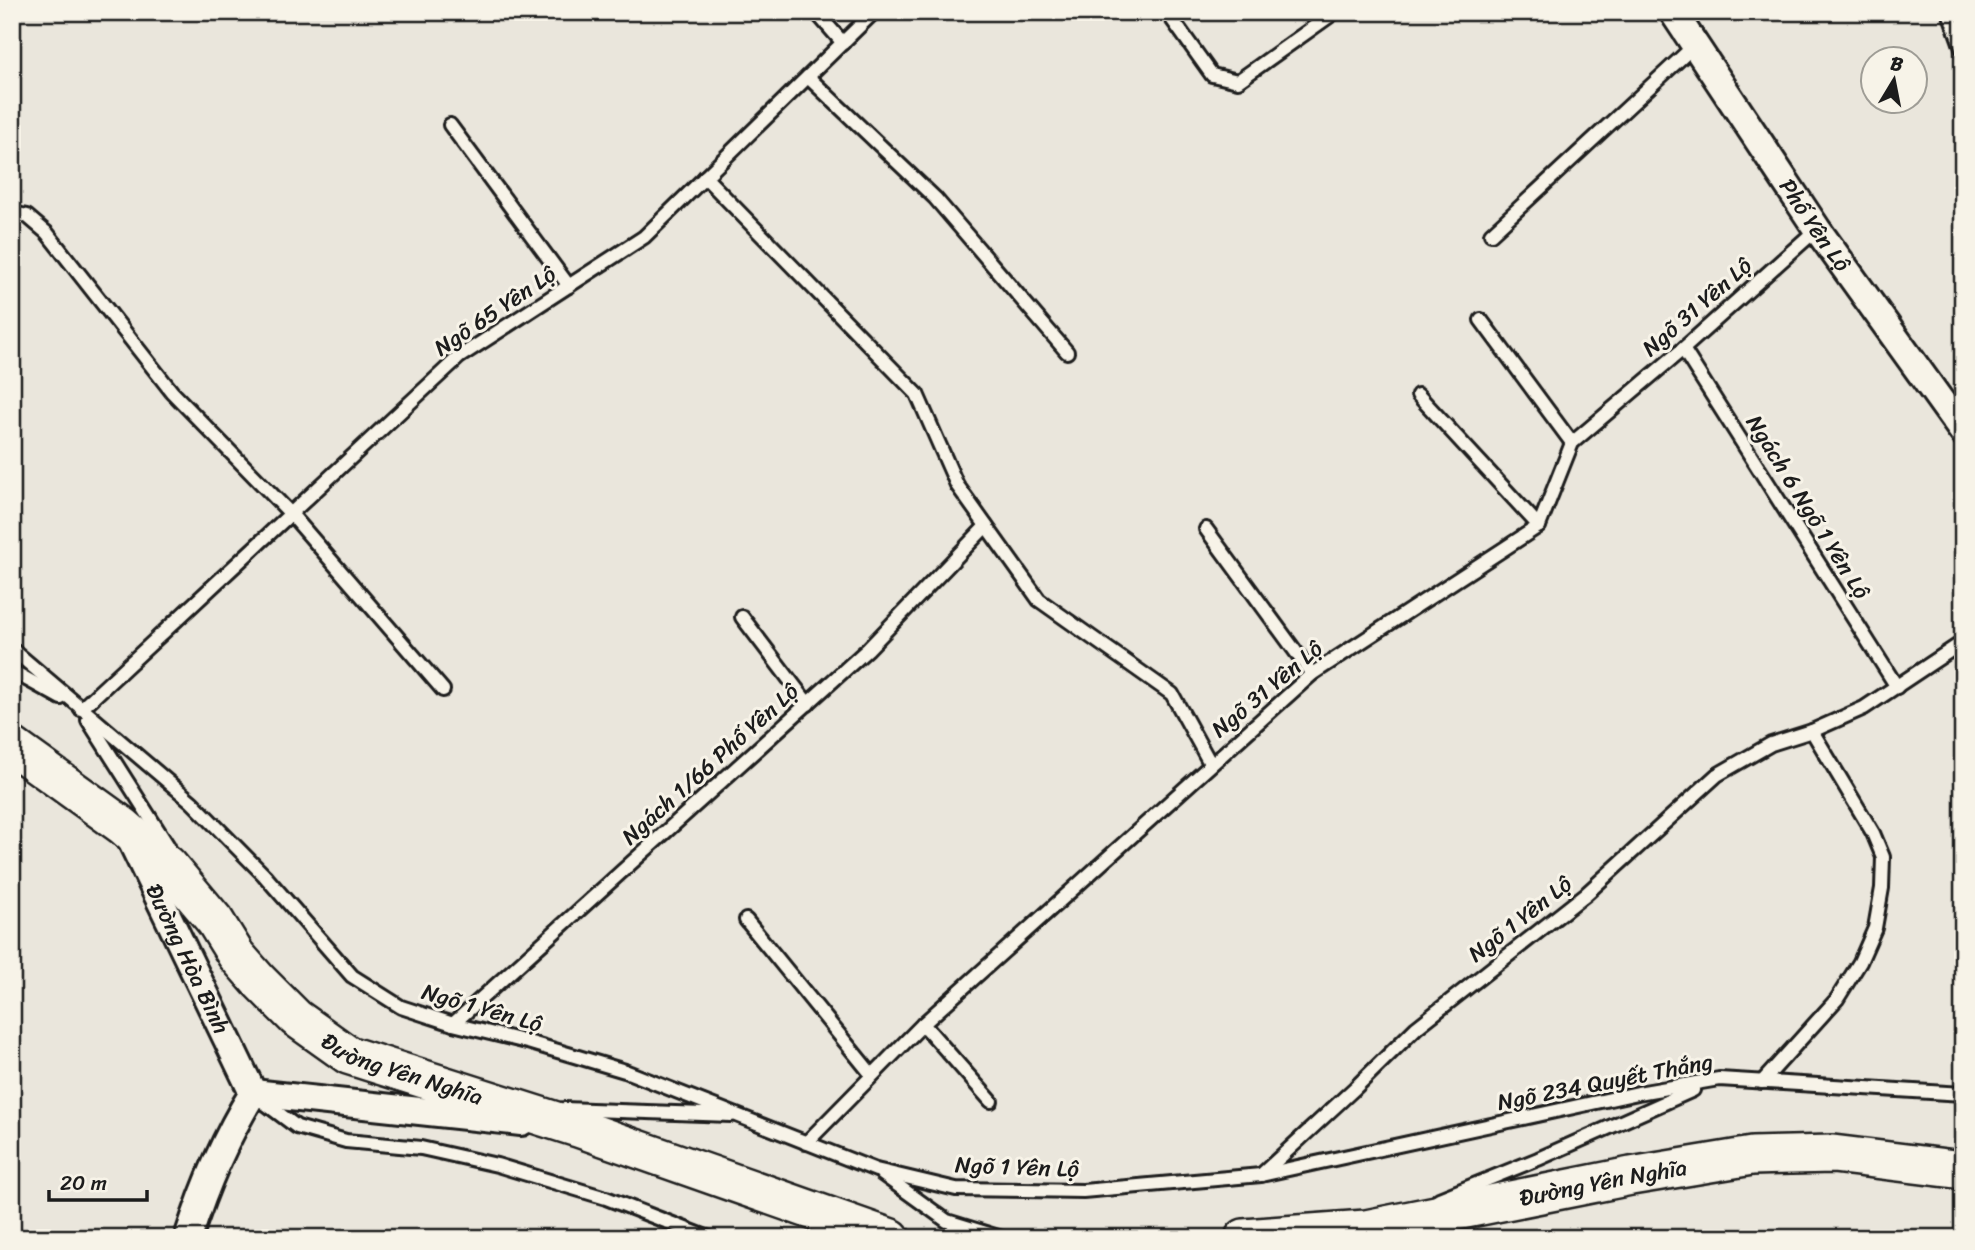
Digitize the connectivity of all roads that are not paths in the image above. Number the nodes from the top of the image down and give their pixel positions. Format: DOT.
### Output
graph roads {
  1 [pos="816,12"];
  2 [pos="874,12"];
  3 [pos="1167,12"];
  4 [pos="1335,12"];
  5 [pos="1673,12"];
  6 [pos="1949,12"];
  7 [pos="843,43"];
  8 [pos="1695,45"];
  9 [pos="1963,51"];
  10 [pos="808,77"];
  11 [pos="450,125"];
  12 [pos="705,177"];
  13 [pos="12,213"];
  14 [pos="1817,229"];
  15 [pos="1490,234"];
  16 [pos="569,286"];
  17 [pos="1481,320"];
  18 [pos="1683,349"];
  19 [pos="1067,352"];
  20 [pos="1418,394"];
  21 [pos="1963,432"];
  22 [pos="1572,443"];
  23 [pos="291,514"];
  24 [pos="986,526"];
  25 [pos="1539,526"];
  26 [pos="1206,528"];
  27 [pos="742,617"];
  28 [pos="1963,642"];
  29 [pos="12,649"];
  30 [pos="12,671"];
  31 [pos="1312,674"];
  32 [pos="1897,687"];
  33 [pos="443,690"];
  34 [pos="808,705"];
  35 [pos="81,709"];
  36 [pos="1812,731"];
  37 [pos="12,746"];
  38 [pos="1210,763"];
  39 [pos="123,825"];
  40 [pos="215,920"];
  41 [pos="746,920"];
  42 [pos="453,1024"];
  43 [pos="923,1024"];
  44 [pos="872,1076"];
  45 [pos="1719,1079"];
  46 [pos="1762,1082"];
  47 [pos="253,1093"];
  48 [pos="1963,1094"];
  49 [pos="991,1101"];
  50 [pos="514,1107"];
  51 [pos="742,1116"];
  52 [pos="578,1128"];
  53 [pos="806,1143"];
  54 [pos="876,1170"];
  55 [pos="1963,1170"];
  56 [pos="1261,1175"];
  57 [pos="847,1228"];
  58 [pos="1354,1233"];
  59 [pos="188,1238"];
  60 [pos="709,1238"];
  61 [pos="891,1238"];
  62 [pos="1002,1238"];
  63 [pos="1244,1238"];
  1 -- 7 [label="lane"];
  2 -- 7 [label="lane, Ngõ 65 Yên Lộ"];
  3 -- 4 [label="lane"];
  5 -- 8 [label="street, Phố Yên Lộ"];
  6 -- 9 [label="lane"];
  7 -- 10 [label="lane, Ngõ 65 Yên Lộ"];
  8 -- 14 [label="street, Phố Yên Lộ"];
  8 -- 15 [label="lane"];
  10 -- 12 [label="lane, Ngõ 65 Yên Lộ"];
  10 -- 19 [label="lane"];
  11 -- 16 [label="lane"];
  12 -- 16 [label="lane, Ngõ 65 Yên Lộ"];
  12 -- 24 [label="lane"];
  13 -- 23 [label="lane"];
  14 -- 18 [label="lane, Ngõ 31 Yên Lộ"];
  14 -- 21 [label="street, Phố Yên Lộ"];
  16 -- 23 [label="lane, Ngõ 65 Yên Lộ"];
  17 -- 22 [label="lane"];
  18 -- 22 [label="lane, Ngõ 31 Yên Lộ"];
  18 -- 32 [label="lane, Ngách 6 Ngõ 1 Yên Lộ"];
  20 -- 25 [label="lane"];
  22 -- 25 [label="lane, Ngõ 31 Yên Lộ"];
  23 -- 33 [label="lane"];
  23 -- 35 [label="lane, Ngõ 65 Yên Lộ"];
  24 -- 34 [label="lane, Ngách 1/66 Phố Yên Lộ"];
  24 -- 38 [label="lane"];
  25 -- 31 [label="lane, Ngõ 31 Yên Lộ"];
  26 -- 31 [label="lane"];
  27 -- 34 [label="lane"];
  28 -- 32 [label="lane, Ngõ 1 Yên Lộ"];
  29 -- 35 [label="lane, Ngõ 1 Yên Lộ"];
  30 -- 35 [label="lane"];
  31 -- 38 [label="lane, Ngõ 31 Yên Lộ"];
  32 -- 36 [label="lane, Ngõ 1 Yên Lộ"];
  34 -- 42 [label="lane, Ngách 1/66 Phố Yên Lộ"];
  35 -- 40 [label="lane"];
  35 -- 42 [label="lane, Ngõ 1 Yên Lộ"];
  36 -- 46 [label="lane"];
  36 -- 56 [label="lane, Ngõ 1 Yên Lộ"];
  37 -- 39 [label="main road, Đường Yên Nghĩa"];
  38 -- 43 [label="lane, Ngõ 31 Yên Lộ"];
  39 -- 40 [label="main road, Đường Yên Nghĩa"];
  39 -- 47 [label="street, Đường Hòa Bình"];
  40 -- 50 [label="main road, Đường Yên Nghĩa"];
  41 -- 44 [label="lane"];
  42 -- 51 [label="lane, Ngõ 1 Yên Lộ"];
  43 -- 44 [label="lane, Ngõ 31 Yên Lộ"];
  43 -- 49 [label="lane"];
  44 -- 53 [label="lane, Ngõ 31 Yên Lộ"];
  45 -- 46 [label="lane, Ngõ 234 Quyết Thắng"];
  45 -- 56 [label="lane, Ngõ 234 Quyết Thắng"];
  45 -- 58 [label="lane"];
  46 -- 48 [label="lane, Ngõ 234 Quyết Thắng"];
  47 -- 52 [label="street"];
  47 -- 59 [label="street"];
  47 -- 60 [label="lane"];
  50 -- 51 [label="lane"];
  50 -- 52 [label="main road, Đường Yên Nghĩa"];
  51 -- 53 [label="lane, Ngõ 1 Yên Lộ"];
  52 -- 57 [label="main road, Đường Yên Nghĩa"];
  53 -- 54 [label="lane, Ngõ 1 Yên Lộ"];
  54 -- 56 [label="lane, Ngõ 1 Yên Lộ"];
  54 -- 62 [label="lane"];
  55 -- 58 [label="main road, Đường Yên Nghĩa"];
  57 -- 61 [label="main road, Đường Yên Nghĩa"];
  58 -- 63 [label="main road, Đường Yên Nghĩa"];
}
